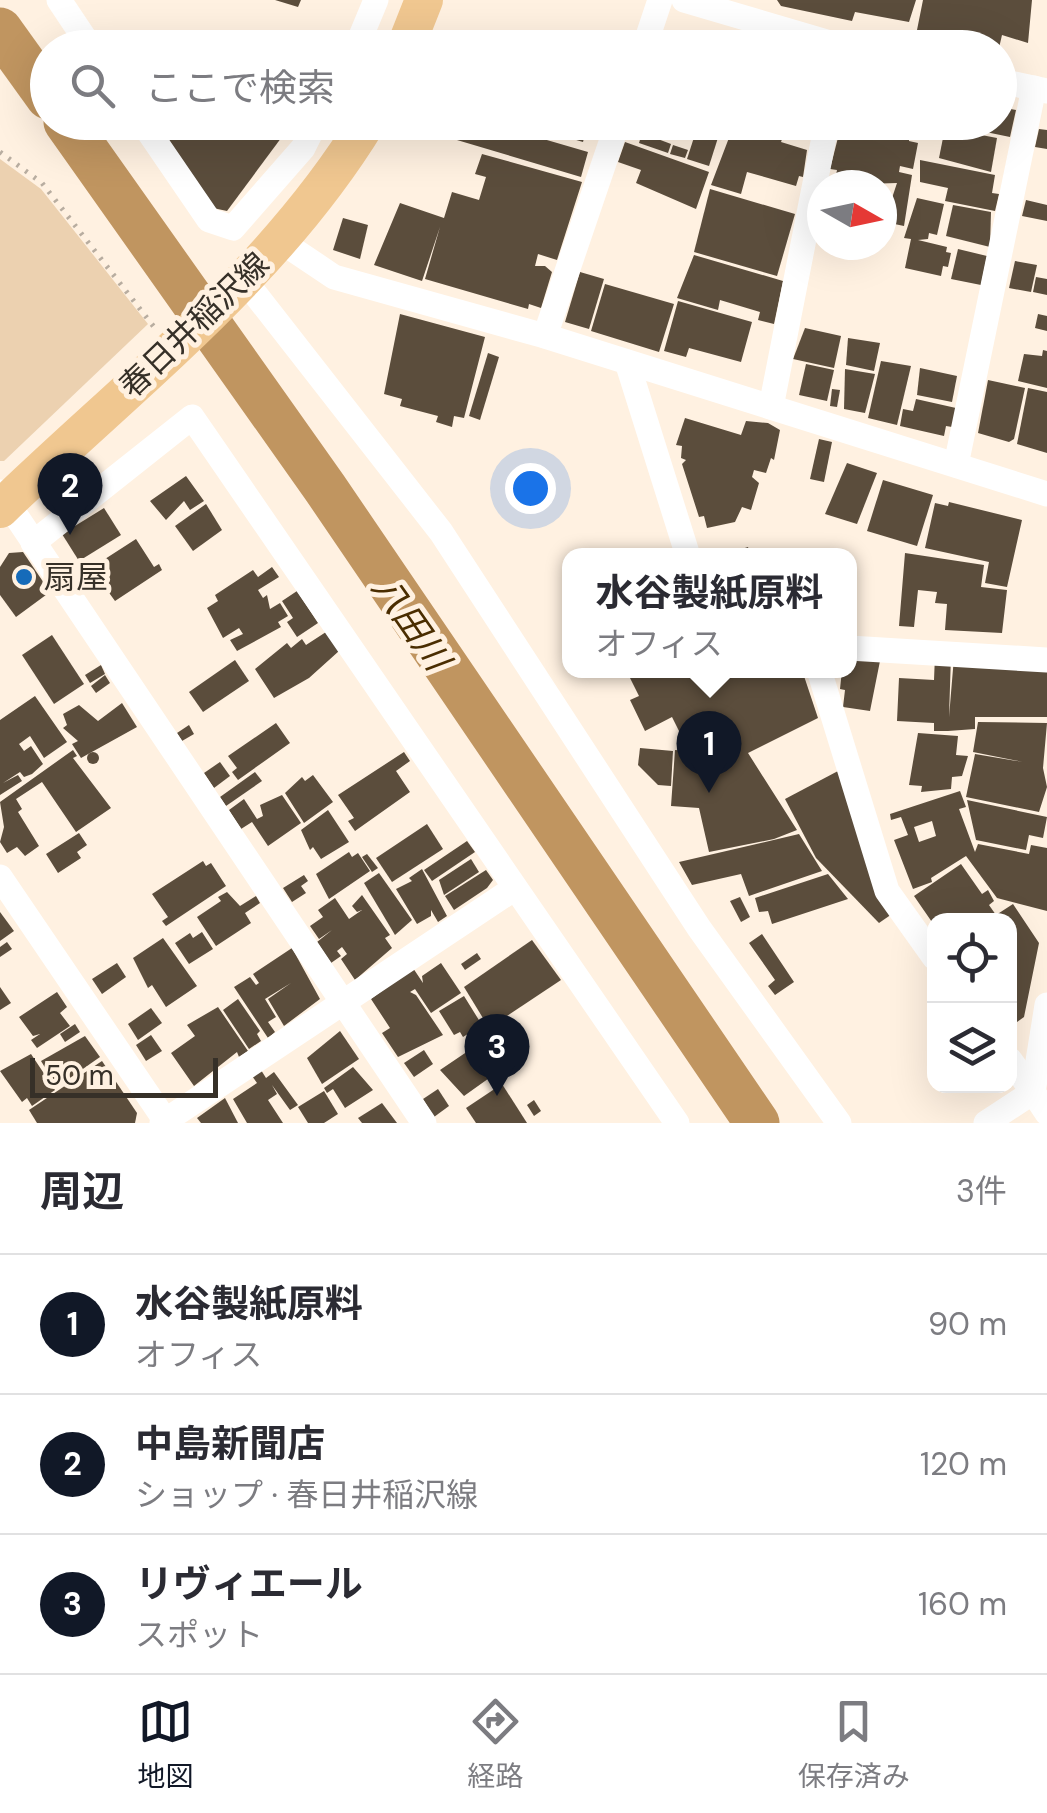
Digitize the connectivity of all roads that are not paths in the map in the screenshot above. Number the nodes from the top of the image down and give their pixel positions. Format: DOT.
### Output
graph roads {
  1 [pos="59,0"];
  2 [pos="376,0"];
  3 [pos="424,0"];
  4 [pos="660,0"];
  5 [pos="684,0"];
  6 [pos="759,10"];
  7 [pos="79,30"];
  8 [pos="364,30"];
  9 [pos="412,30"];
  10 [pos="650,30"];
  11 [pos="804,30"];
  12 [pos="1040,90"];
  13 [pos="154,140"];
  14 [pos="306,140"];
  15 [pos="356,140"];
  16 [pos="612,140"];
  17 [pos="823,140"];
  18 [pos="280,240"];
  19 [pos="236,289"];
  20 [pos="545,336"];
  21 [pos="627,362"];
  22 [pos="772,407"];
  23 [pos="956,465"];
  24 [pos="1047,494"];
  25 [pos="2,501"];
  26 [pos="33,543"];
  27 [pos="685,548"];
  28 [pos="857,648"];
  29 [pos="1047,660"];
  30 [pos="821,678"];
  31 [pos="0,877"];
  32 [pos="515,888"];
  33 [pos="927,947"];
  34 [pos="343,1004"];
  35 [pos="1047,1006"];
  36 [pos="1017,1070"];
  37 [pos="1040,1102"];
  38 [pos="165,1122"];
  39 [pos="424,1123"];
  40 [pos="677,1123"];
  41 [pos="839,1123"];
  42 [pos="986,1123"];
  1 -- 7 [label="street"];
  2 -- 8 [label="street"];
  3 -- 9 [label="main road"];
  4 -- 10 [label="street"];
  5 -- 6 [label="street"];
  6 -- 11 [label="street"];
  12 -- 23 [label="street"];
  13 -- 14 [label="street"];
  15 -- 18 [label="main road, 春日井稲沢線"];
  16 -- 20 [label="street"];
  17 -- 22 [label="street"];
  18 -- 19 [label="main road, 春日井稲沢線"];
  18 -- 20 [label="street"];
  19 -- 25 [label="main road, 春日井稲沢線"];
  19 -- 41 [label="street"];
  20 -- 21 [label="street"];
  21 -- 22 [label="street"];
  21 -- 27 [label="street"];
  22 -- 23 [label="street"];
  23 -- 24 [label="street"];
  25 -- 26 [label="street"];
  26 -- 32 [label="street"];
  26 -- 34 [label="street"];
  28 -- 29 [label="street"];
  30 -- 33 [label="street"];
  31 -- 38 [label="street"];
  32 -- 34 [label="street"];
  32 -- 40 [label="street"];
  34 -- 38 [label="street"];
  34 -- 39 [label="street"];
  35 -- 37 [label="street"];
  36 -- 37 [label="street"];
  37 -- 42 [label="street"];
}
